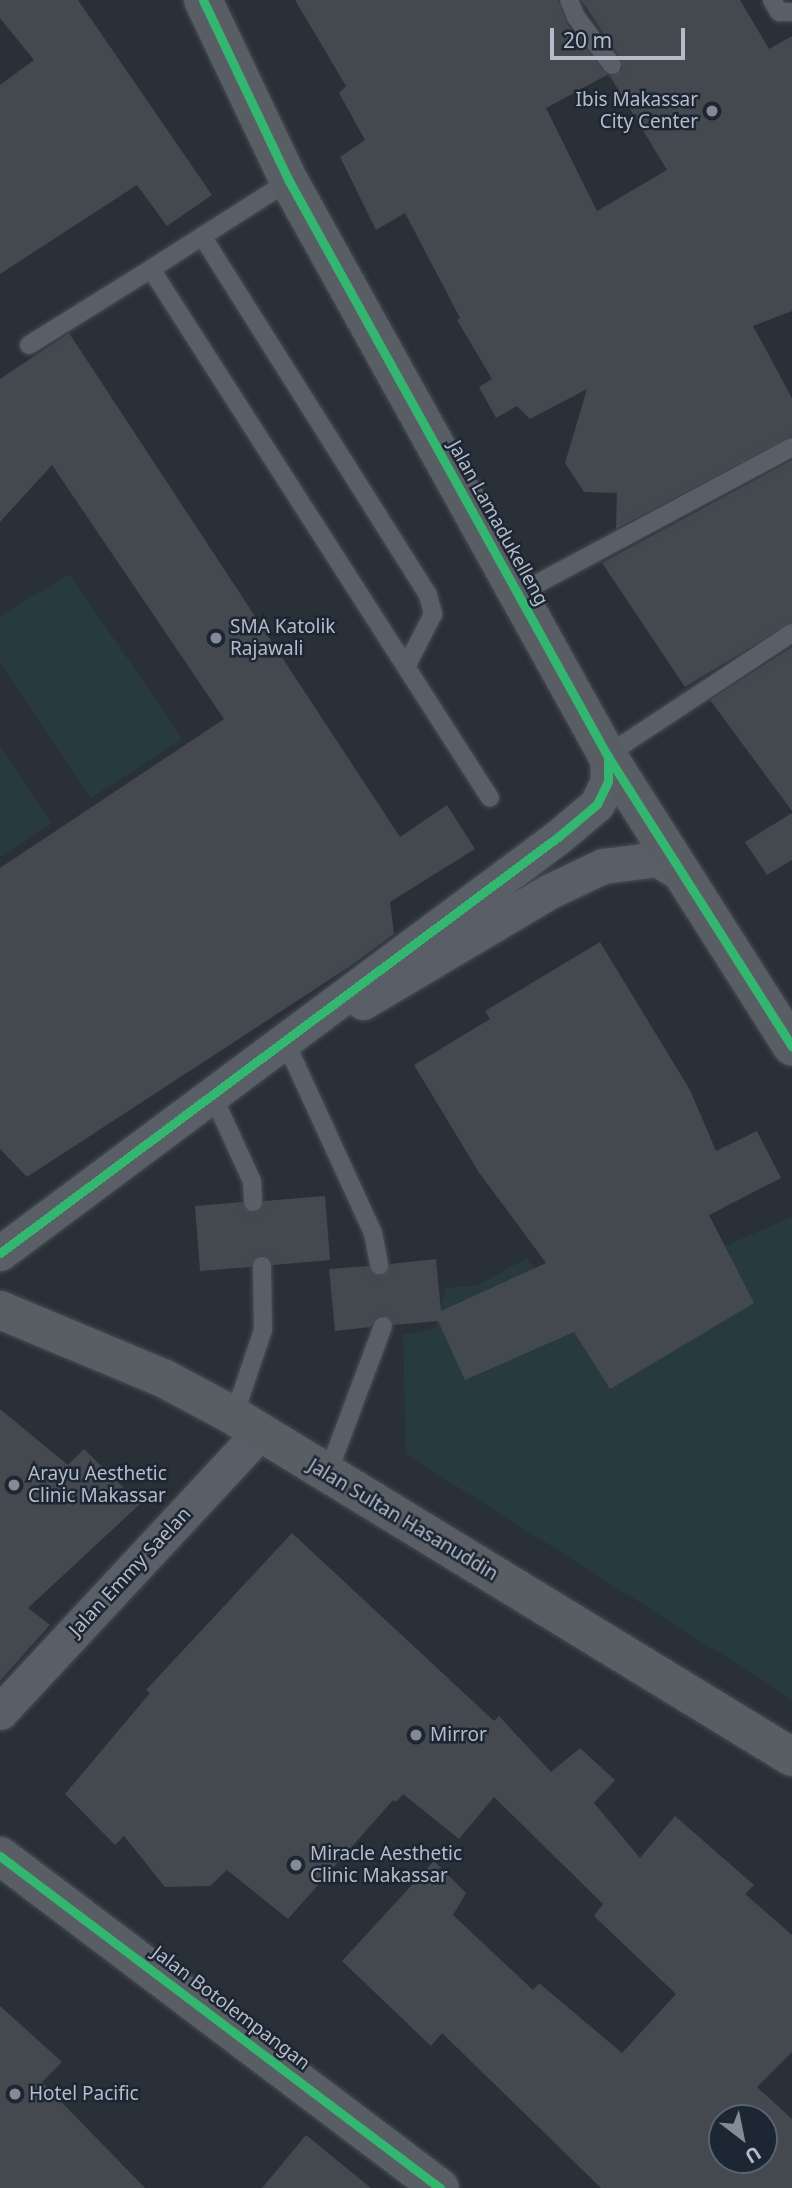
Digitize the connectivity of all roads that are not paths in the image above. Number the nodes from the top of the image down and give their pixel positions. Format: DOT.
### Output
graph roads {
  1 [pos="203,0"];
  2 [pos="569,0"];
  3 [pos="772,0"];
  4 [pos="792,12"];
  5 [pos="612,65"];
  6 [pos="289,181"];
  7 [pos="202,236"];
  8 [pos="150,269"];
  9 [pos="29,345"];
  10 [pos="792,447"];
  11 [pos="518,594"];
  12 [pos="792,633"];
  13 [pos="406,667"];
  14 [pos="607,755"];
  15 [pos="490,798"];
  16 [pos="684,875"];
  17 [pos="286,1043"];
  18 [pos="792,1046"];
  19 [pos="213,1096"];
  20 [pos="253,1202"];
  21 [pos="0,1253"];
  22 [pos="379,1265"];
  23 [pos="262,1266"];
  24 [pos="0,1310"];
  25 [pos="383,1326"];
  26 [pos="247,1424"];
  27 [pos="328,1473"];
  28 [pos="0,1712"];
  29 [pos="792,1757"];
  30 [pos="0,1856"];
  31 [pos="440,2188"];
  1 -- 6 [label="street, Jalan Lamadukelleng"];
  2 -- 5 [label="lane"];
  3 -- 4 [label="lane"];
  6 -- 7 [label="lane"];
  6 -- 11 [label="street, Jalan Lamadukelleng"];
  7 -- 8 [label="lane"];
  7 -- 13 [label="lane"];
  8 -- 9 [label="lane"];
  8 -- 13 [label="lane"];
  10 -- 11 [label="lane"];
  11 -- 14 [label="street, Jalan Lamadukelleng"];
  12 -- 14 [label="lane"];
  13 -- 15 [label="lane"];
  14 -- 16 [label="street, Jalan Lamadukelleng"];
  14 -- 17 [label="street"];
  16 -- 17 [label="street"];
  16 -- 18 [label="street, Jalan Lamadukelleng"];
  17 -- 19 [label="street"];
  17 -- 22 [label="lane"];
  19 -- 20 [label="lane"];
  19 -- 21 [label="street"];
  23 -- 26 [label="lane"];
  24 -- 26 [label="street, Jalan Sultan Hasanuddin"];
  25 -- 27 [label="lane"];
  26 -- 27 [label="street, Jalan Sultan Hasanuddin"];
  26 -- 28 [label="street, Jalan Emmy Saelan"];
  27 -- 29 [label="street, Jalan Sultan Hasanuddin"];
  30 -- 31 [label="street, Jalan Botolempangan"];
}
